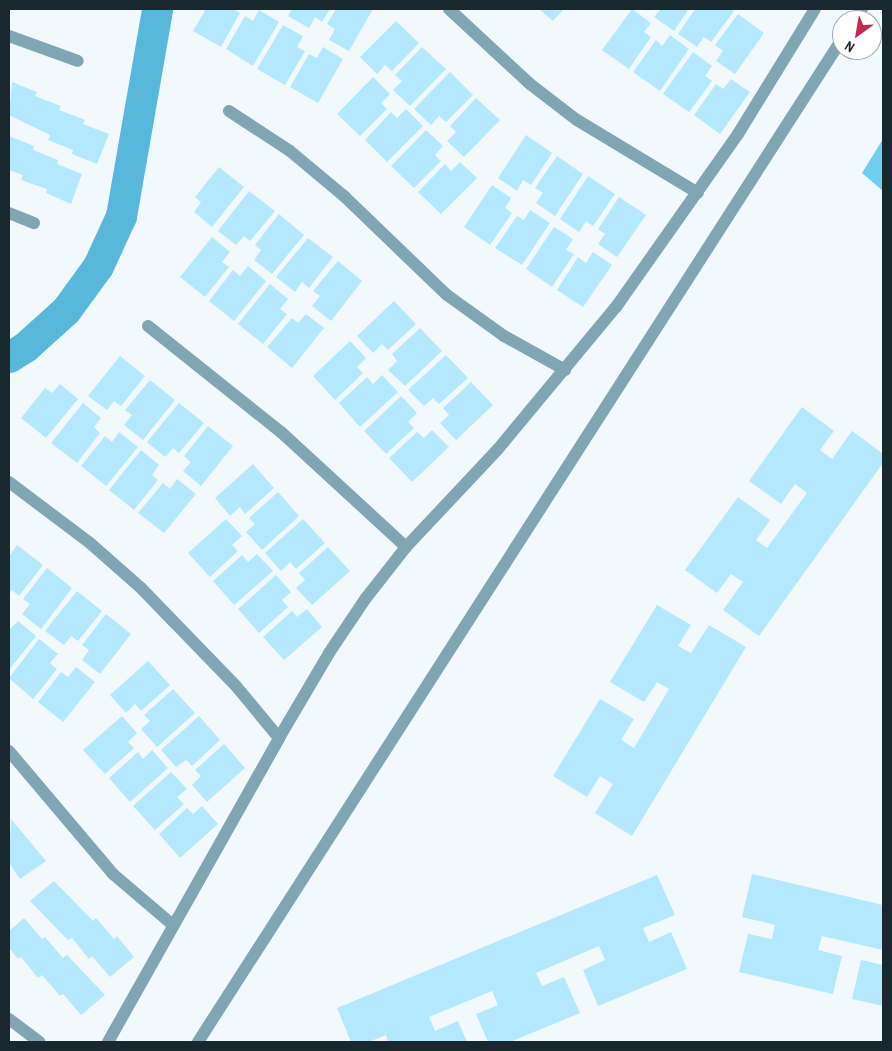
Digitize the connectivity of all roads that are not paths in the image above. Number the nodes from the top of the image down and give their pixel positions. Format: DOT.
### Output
graph roads {
  1 [pos="449,9"];
  2 [pos="815,9"];
  3 [pos="9,36"];
  4 [pos="832,55"];
  5 [pos="78,61"];
  6 [pos="229,111"];
  7 [pos="698,193"];
  8 [pos="9,214"];
  9 [pos="34,223"];
  10 [pos="148,326"];
  11 [pos="565,370"];
  12 [pos="9,482"];
  13 [pos="406,547"];
  14 [pos="279,738"];
  15 [pos="9,751"];
  16 [pos="173,925"];
  17 [pos="9,1019"];
  18 [pos="39,1042"];
  19 [pos="108,1042"];
  20 [pos="198,1042"];
  1 -- 7 [label="street"];
  2 -- 7 [label="street"];
  3 -- 5 [label="street"];
  4 -- 20 [label="street"];
  6 -- 11 [label="street"];
  7 -- 11 [label="street"];
  8 -- 9 [label="street"];
  10 -- 13 [label="street"];
  11 -- 13 [label="street"];
  12 -- 14 [label="street"];
  13 -- 14 [label="street"];
  14 -- 16 [label="street"];
  15 -- 16 [label="street"];
  16 -- 19 [label="street"];
  17 -- 18 [label="street"];
}
